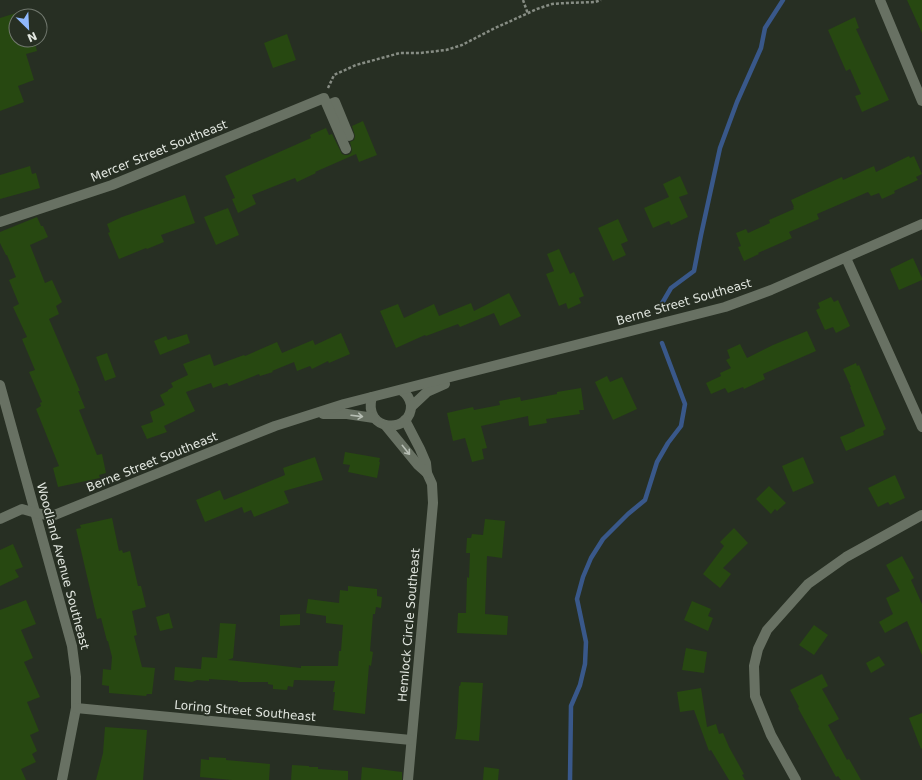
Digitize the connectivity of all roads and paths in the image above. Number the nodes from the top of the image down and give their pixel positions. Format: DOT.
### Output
graph roads {
  1 [pos="523,0"];
  2 [pos="601,0"];
  3 [pos="880,0"];
  4 [pos="528,14"];
  5 [pos="922,101"];
  6 [pos="326,102"];
  7 [pos="348,136"];
  8 [pos="346,150"];
  9 [pos="0,222"];
  10 [pos="922,224"];
  11 [pos="846,258"];
  12 [pos="490,367"];
  13 [pos="0,386"];
  14 [pos="402,390"];
  15 [pos="372,397"];
  16 [pos="411,407"];
  17 [pos="313,414"];
  18 [pos="374,418"];
  19 [pos="405,420"];
  20 [pos="386,426"];
  21 [pos="922,427"];
  22 [pos="427,473"];
  23 [pos="36,513"];
  24 [pos="922,515"];
  25 [pos="0,519"];
  26 [pos="76,708"];
  27 [pos="412,740"];
  28 [pos="62,780"];
  29 [pos="408,780"];
  30 [pos="796,780"];
  1 -- 4 [label="path"];
  2 -- 4 [label="path"];
  3 -- 5 [label="street"];
  4 -- 6 [label="path"];
  6 -- 7 [label="street"];
  6 -- 8 [label="street"];
  6 -- 9 [label="street, Mercer Street Southeast"];
  10 -- 11 [label="street, Berne Street Southeast"];
  11 -- 12 [label="street, Berne Street Southeast"];
  11 -- 21 [label="street"];
  12 -- 14 [label="street, Berne Street Southeast"];
  12 -- 16 [label="street, Berne Street Southeast"];
  13 -- 23 [label="street, Woodland Avenue Southeast"];
  14 -- 15 [label="street, Berne Street Southeast"];
  14 -- 16 [label="street"];
  15 -- 17 [label="street, Berne Street Southeast"];
  15 -- 18 [label="street"];
  16 -- 19 [label="street, Berne Street Southeast"];
  17 -- 18 [label="street, Berne Street Southeast, one-way"];
  17 -- 23 [label="street, Berne Street Southeast"];
  18 -- 20 [label="street, Berne Street Southeast"];
  19 -- 20 [label="street"];
  19 -- 22 [label="street, Hemlock Circle Southeast"];
  20 -- 22 [label="street, Hemlock Circle Southeast, one-way"];
  22 -- 27 [label="street, Hemlock Circle Southeast"];
  23 -- 25 [label="street, Berne Street Southeast"];
  23 -- 26 [label="street, Woodland Avenue Southeast"];
  24 -- 30 [label="street"];
  26 -- 27 [label="street, Loring Street Southeast"];
  26 -- 28 [label="street, Woodland Avenue Southeast"];
  27 -- 29 [label="street, Hemlock Circle Southeast"];
}
